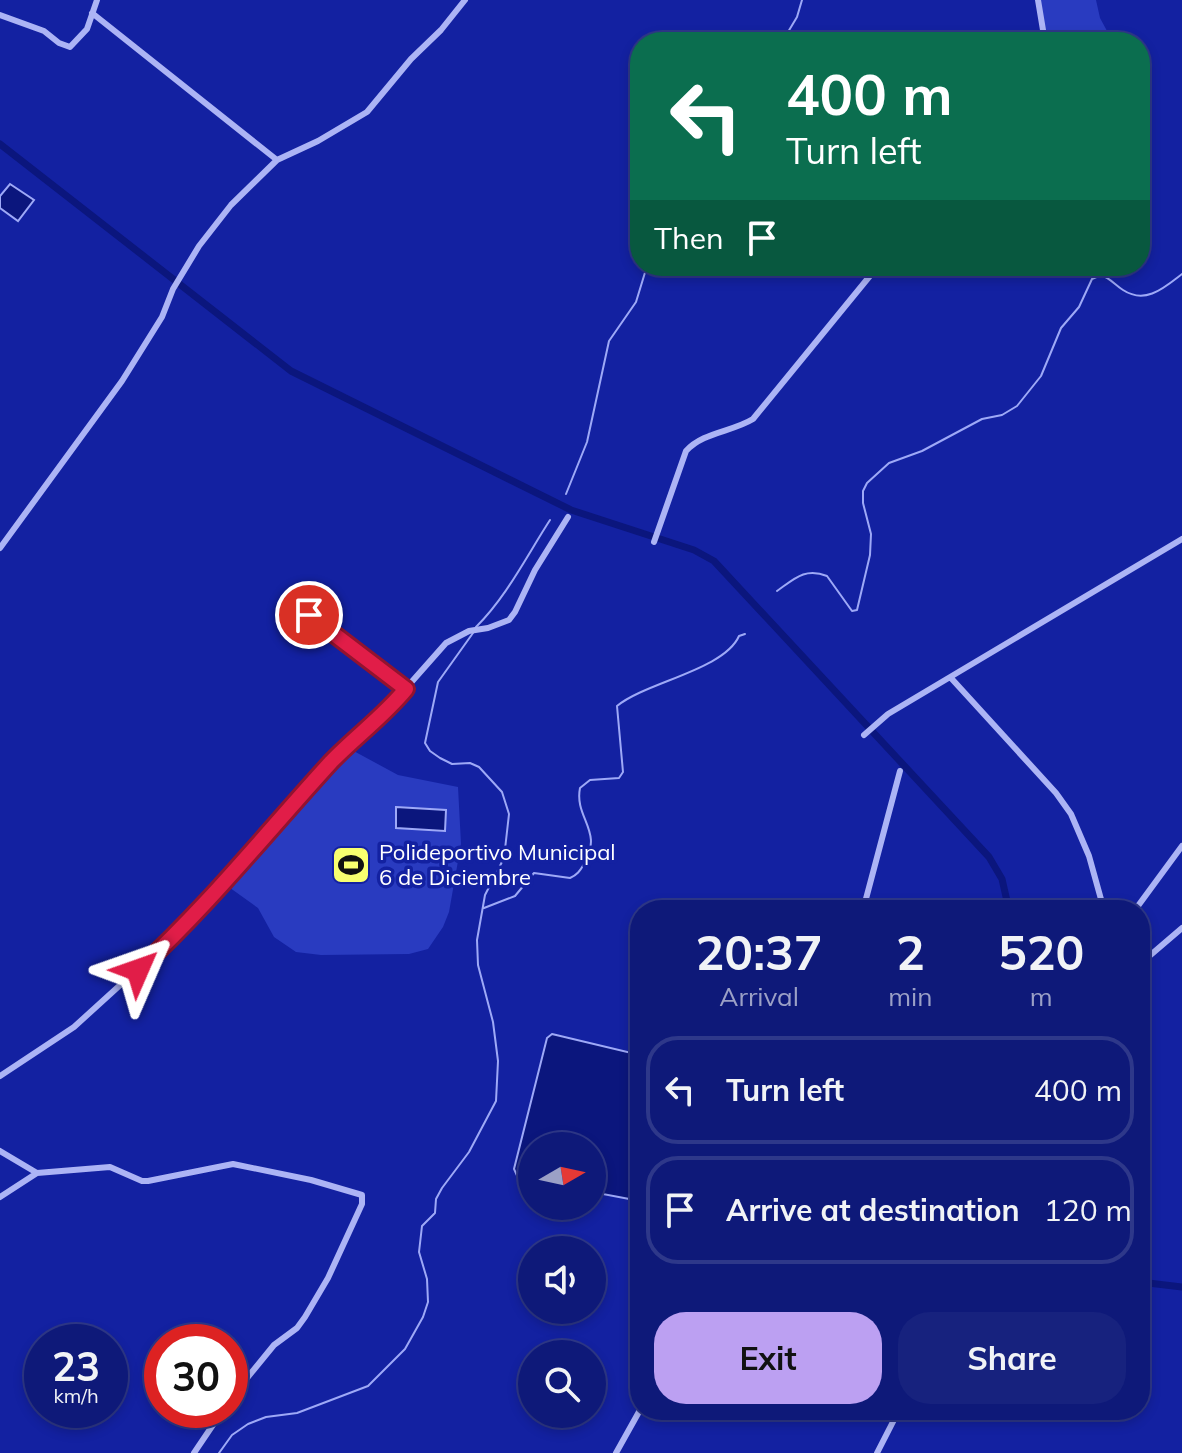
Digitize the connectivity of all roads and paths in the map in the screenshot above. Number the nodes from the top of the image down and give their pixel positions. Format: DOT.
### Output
graph roads {
  1 [pos="97,0"];
  2 [pos="465,0"];
  3 [pos="1038,0"];
  4 [pos="92,13"];
  5 [pos="0,15"];
  6 [pos="1043,32"];
  7 [pos="277,160"];
  8 [pos="870,276"];
  9 [pos="568,517"];
  10 [pos="1182,539"];
  11 [pos="654,542"];
  12 [pos="0,548"];
  13 [pos="309,615"];
  14 [pos="951,678"];
  15 [pos="406,689"];
  16 [pos="865,734"];
  17 [pos="900,771"];
  18 [pos="1182,846"];
  19 [pos="866,900"];
  20 [pos="1101,900"];
  21 [pos="1142,900"];
  22 [pos="1182,928"];
  23 [pos="1150,955"];
  24 [pos="0,1076"];
  25 [pos="0,1151"];
  26 [pos="37,1173"];
  27 [pos="0,1197"];
  28 [pos="248,1377"];
  29 [pos="634,1420"];
  30 [pos="894,1420"];
  31 [pos="211,1428"];
  32 [pos="194,1453"];
  33 [pos="616,1453"];
  34 [pos="877,1453"];
  1 -- 4 [label="street"];
  2 -- 7 [label="street"];
  3 -- 6 [label="street"];
  4 -- 5 [label="street"];
  4 -- 7 [label="street"];
  7 -- 12 [label="street"];
  8 -- 11 [label="street"];
  9 -- 15 [label="street"];
  10 -- 14 [label="street"];
  13 -- 15 [label="street"];
  14 -- 16 [label="street"];
  14 -- 20 [label="street"];
  15 -- 24 [label="street"];
  17 -- 19 [label="street"];
  18 -- 21 [label="street"];
  22 -- 23 [label="street"];
  25 -- 26 [label="street"];
  26 -- 27 [label="street"];
  26 -- 28 [label="street"];
  29 -- 33 [label="street"];
  30 -- 34 [label="street"];
  31 -- 32 [label="street"];
}
